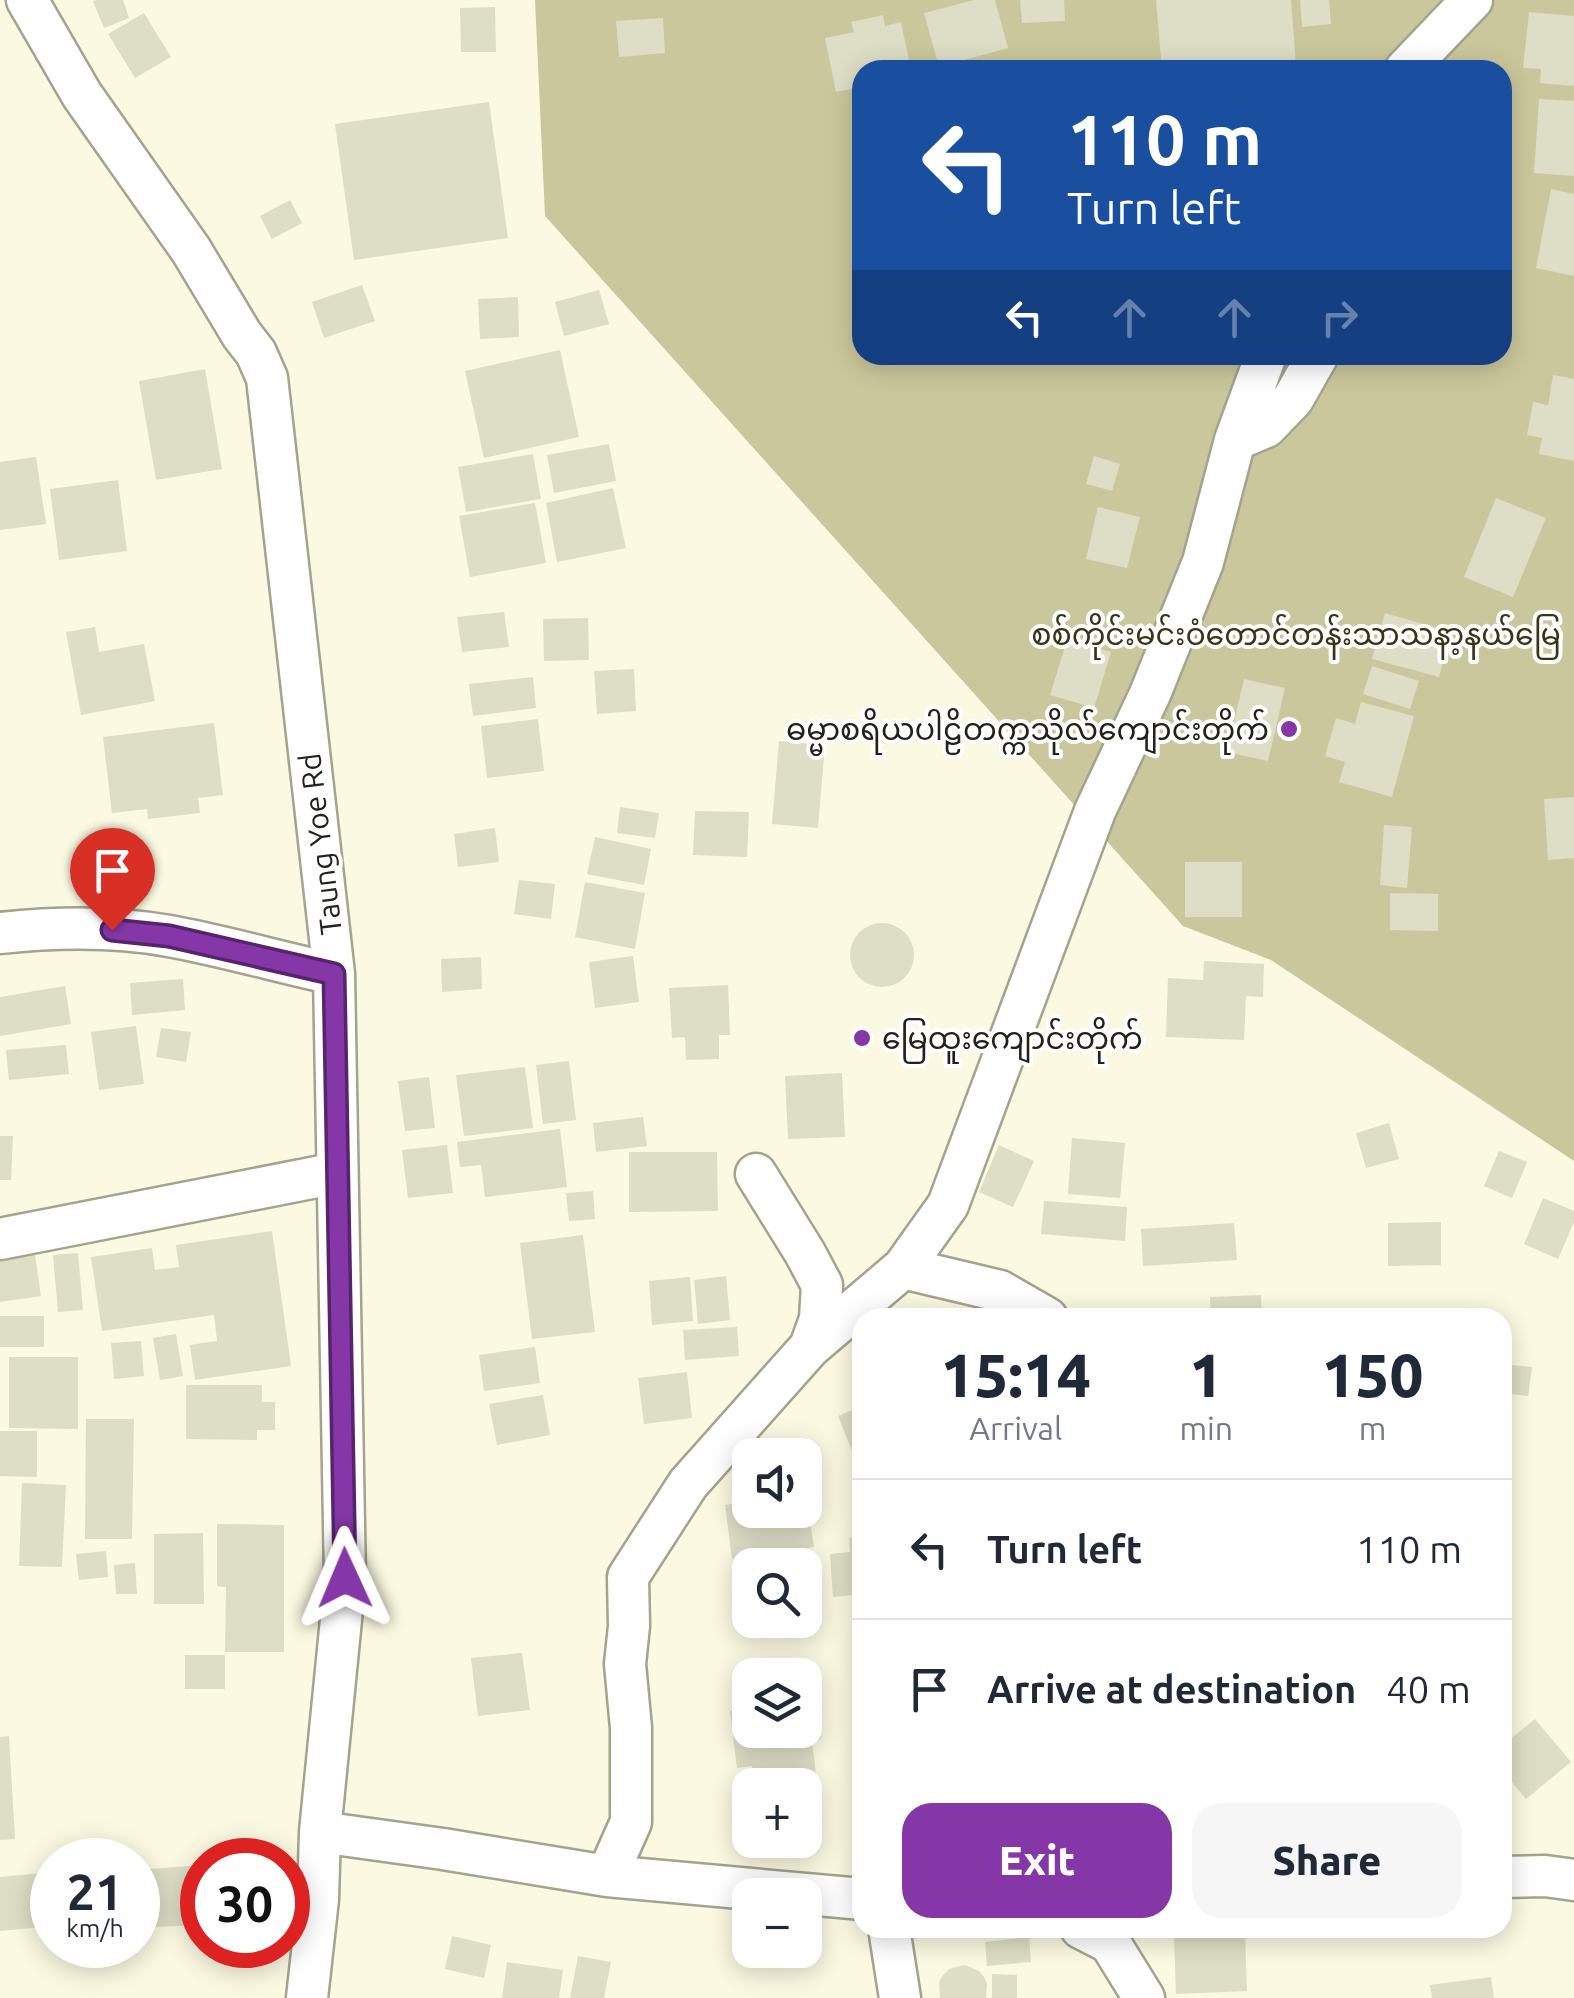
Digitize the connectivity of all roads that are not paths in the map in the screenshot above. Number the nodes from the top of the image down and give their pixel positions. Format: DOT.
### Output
graph roads {
  1 [pos="27,0"];
  2 [pos="1472,0"];
  3 [pos="1415,60"];
  4 [pos="1262,365"];
  5 [pos="1313,365"];
  6 [pos="1235,440"];
  7 [pos="0,932"];
  8 [pos="334,974"];
  9 [pos="337,1173"];
  10 [pos="756,1174"];
  11 [pos="0,1239"];
  12 [pos="903,1268"];
  13 [pos="856,1308"];
  14 [pos="1029,1308"];
  15 [pos="852,1312"];
  16 [pos="810,1348"];
  17 [pos="320,1832"];
  18 [pos="607,1876"];
  19 [pos="1512,1878"];
  20 [pos="1574,1880"];
  21 [pos="852,1898"];
  22 [pos="891,1938"];
  23 [pos="1101,1938"];
  24 [pos="307,1998"];
  25 [pos="900,1998"];
  26 [pos="1144,1998"];
  1 -- 8 [label="street, Taung Yoe Rd"];
  2 -- 3 [label="street"];
  4 -- 6 [label="street"];
  5 -- 6 [label="street"];
  6 -- 12 [label="street"];
  7 -- 8 [label="street"];
  8 -- 9 [label="street, Taung Yoe Rd"];
  9 -- 11 [label="street"];
  9 -- 17 [label="street, Taung Yoe Rd"];
  10 -- 16 [label="street"];
  12 -- 13 [label="street"];
  12 -- 14 [label="street"];
  15 -- 16 [label="street"];
  16 -- 18 [label="street"];
  17 -- 18 [label="street"];
  17 -- 24 [label="street, Taung Yoe Rd"];
  18 -- 21 [label="street"];
  19 -- 20 [label="street"];
  22 -- 25 [label="street"];
  23 -- 26 [label="street"];
}
